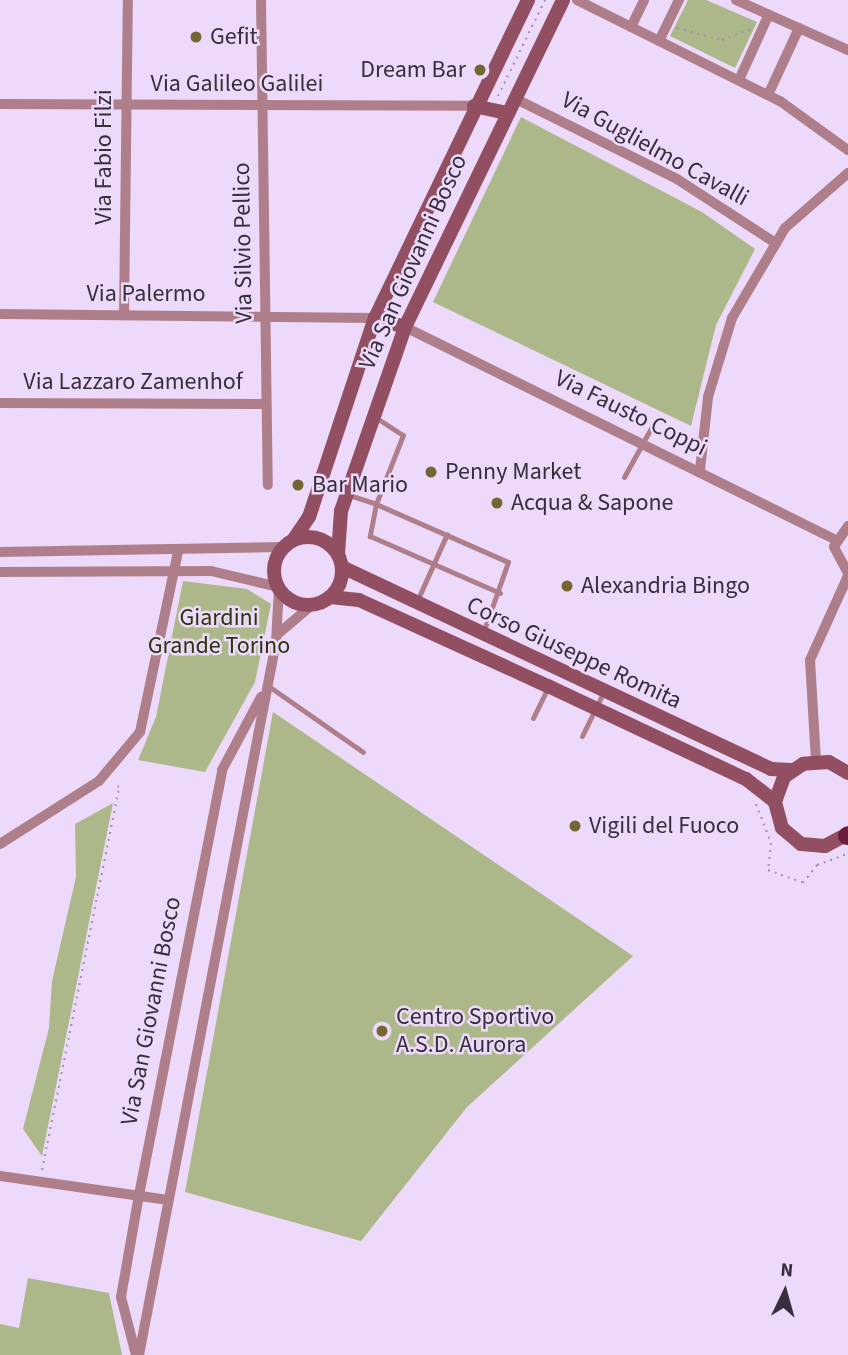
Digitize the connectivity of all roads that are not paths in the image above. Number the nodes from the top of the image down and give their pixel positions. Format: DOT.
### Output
graph roads {
  1 [pos="128,0"];
  2 [pos="261,0"];
  3 [pos="528,0"];
  4 [pos="563,0"];
  5 [pos="577,0"];
  6 [pos="644,0"];
  7 [pos="679,0"];
  8 [pos="736,0"];
  9 [pos="769,15"];
  10 [pos="631,27"];
  11 [pos="799,28"];
  12 [pos="659,41"];
  13 [pos="848,50"];
  14 [pos="739,80"];
  15 [pos="768,95"];
  16 [pos="514,98"];
  17 [pos="0,104"];
  18 [pos="124,105"];
  19 [pos="262,105"];
  20 [pos="474,106"];
  21 [pos="506,113"];
  22 [pos="848,150"];
  23 [pos="848,173"];
  24 [pos="774,242"];
  25 [pos="0,314"];
  26 [pos="124,315"];
  27 [pos="264,316"];
  28 [pos="375,318"];
  29 [pos="405,327"];
  30 [pos="0,403"];
  31 [pos="265,404"];
  32 [pos="372,416"];
  33 [pos="651,428"];
  34 [pos="644,443"];
  35 [pos="700,470"];
  36 [pos="624,477"];
  37 [pos="268,485"];
  38 [pos="346,494"];
  39 [pos="376,504"];
  40 [pos="848,526"];
  41 [pos="447,534"];
  42 [pos="836,540"];
  43 [pos="288,543"];
  44 [pos="0,552"];
  45 [pos="178,552"];
  46 [pos="340,560"];
  47 [pos="434,564"];
  48 [pos="174,570"];
  49 [pos="0,572"];
  50 [pos="848,574"];
  51 [pos="278,588"];
  52 [pos="500,593"];
  53 [pos="330,597"];
  54 [pos="312,604"];
  55 [pos="415,605"];
  56 [pos="482,636"];
  57 [pos="276,642"];
  58 [pos="267,685"];
  59 [pos="548,686"];
  60 [pos="604,691"];
  61 [pos="596,709"];
  62 [pos="533,718"];
  63 [pos="582,736"];
  64 [pos="363,752"];
  65 [pos="816,761"];
  66 [pos="846,769"];
  67 [pos="791,770"];
  68 [pos="775,802"];
  69 [pos="848,835"];
  70 [pos="0,844"];
  71 [pos="0,1176"];
  72 [pos="139,1195"];
  73 [pos="168,1200"];
  74 [pos="138,1355"];
  1 -- 18 [label="street, Via Fabio Filzi"];
  2 -- 19 [label="street, Via Silvio Pellico"];
  3 -- 20 [label="main road, Via San Giovanni Bosco"];
  4 -- 16 [label="main road, Via San Giovanni Bosco"];
  5 -- 10 [label="street"];
  6 -- 10 [label="street"];
  7 -- 12 [label="street"];
  8 -- 9 [label="street"];
  9 -- 11 [label="street"];
  9 -- 14 [label="street"];
  10 -- 12 [label="street"];
  11 -- 13 [label="street"];
  11 -- 15 [label="street"];
  12 -- 14 [label="street"];
  14 -- 15 [label="street"];
  15 -- 22 [label="street"];
  16 -- 21 [label="main road, Via San Giovanni Bosco"];
  16 -- 24 [label="street, Via Guglielmo Cavalli"];
  17 -- 18 [label="street, Via Galileo Galilei"];
  18 -- 19 [label="street, Via Galileo Galilei"];
  18 -- 26 [label="street, Via Fabio Filzi"];
  19 -- 20 [label="street, Via Galileo Galilei"];
  19 -- 27 [label="street, Via Silvio Pellico"];
  20 -- 21 [label="main road"];
  20 -- 28 [label="main road, Via San Giovanni Bosco"];
  21 -- 29 [label="main road, Via San Giovanni Bosco"];
  23 -- 24 [label="street"];
  24 -- 35 [label="street"];
  25 -- 26 [label="street, Via Palermo"];
  26 -- 27 [label="street, Via Palermo"];
  27 -- 28 [label="street, Via Palermo"];
  27 -- 31 [label="street, Via Silvio Pellico"];
  28 -- 29 [label="main road"];
  28 -- 43 [label="main road, Via San Giovanni Bosco"];
  29 -- 32 [label="main road, Via San Giovanni Bosco"];
  29 -- 34 [label="street, Via Fausto Coppi"];
  30 -- 31 [label="street, Via Lazzaro Zamenhof"];
  31 -- 37 [label="street, Via Silvio Pellico"];
  32 -- 38 [label="main road, Via San Giovanni Bosco"];
  32 -- 39 [label="lane"];
  33 -- 34 [label="lane"];
  34 -- 35 [label="street, Via Fausto Coppi"];
  34 -- 36 [label="lane"];
  35 -- 42 [label="street, Via Fausto Coppi"];
  38 -- 39 [label="lane"];
  38 -- 46 [label="main road, Via San Giovanni Bosco"];
  39 -- 41 [label="lane"];
  39 -- 47 [label="lane"];
  40 -- 42 [label="street"];
  41 -- 47 [label="lane"];
  41 -- 52 [label="lane"];
  42 -- 50 [label="street"];
  43 -- 45 [label="street"];
  43 -- 46 [label="main road"];
  43 -- 51 [label="main road"];
  44 -- 45 [label="street"];
  45 -- 48 [label="street"];
  46 -- 53 [label="main road"];
  46 -- 55 [label="main road, Corso Giuseppe Romita"];
  47 -- 52 [label="lane"];
  47 -- 55 [label="lane"];
  48 -- 49 [label="street"];
  48 -- 51 [label="street"];
  48 -- 70 [label="street"];
  50 -- 65 [label="street"];
  51 -- 54 [label="main road"];
  51 -- 57 [label="street, Via San Giovanni Bosco"];
  52 -- 56 [label="lane"];
  53 -- 54 [label="main road"];
  53 -- 59 [label="main road, Corso Giuseppe Romita"];
  54 -- 57 [label="street"];
  55 -- 56 [label="main road, Corso Giuseppe Romita"];
  56 -- 60 [label="main road, Corso Giuseppe Romita"];
  57 -- 58 [label="street, Via San Giovanni Bosco"];
  58 -- 64 [label="lane"];
  58 -- 72 [label="street, Via San Giovanni Bosco"];
  58 -- 73 [label="street, Via San Giovanni Bosco"];
  59 -- 61 [label="main road, Corso Giuseppe Romita"];
  59 -- 62 [label="lane"];
  60 -- 61 [label="lane"];
  60 -- 67 [label="main road, Corso Giuseppe Romita"];
  61 -- 63 [label="lane"];
  61 -- 68 [label="main road, Corso Giuseppe Romita"];
  65 -- 66 [label="main road"];
  65 -- 67 [label="main road"];
  67 -- 68 [label="main road"];
  68 -- 69 [label="main road"];
  71 -- 72 [label="street"];
  72 -- 73 [label="street"];
  72 -- 74 [label="street, Via San Giovanni Bosco"];
  73 -- 74 [label="street, Via San Giovanni Bosco"];
}
